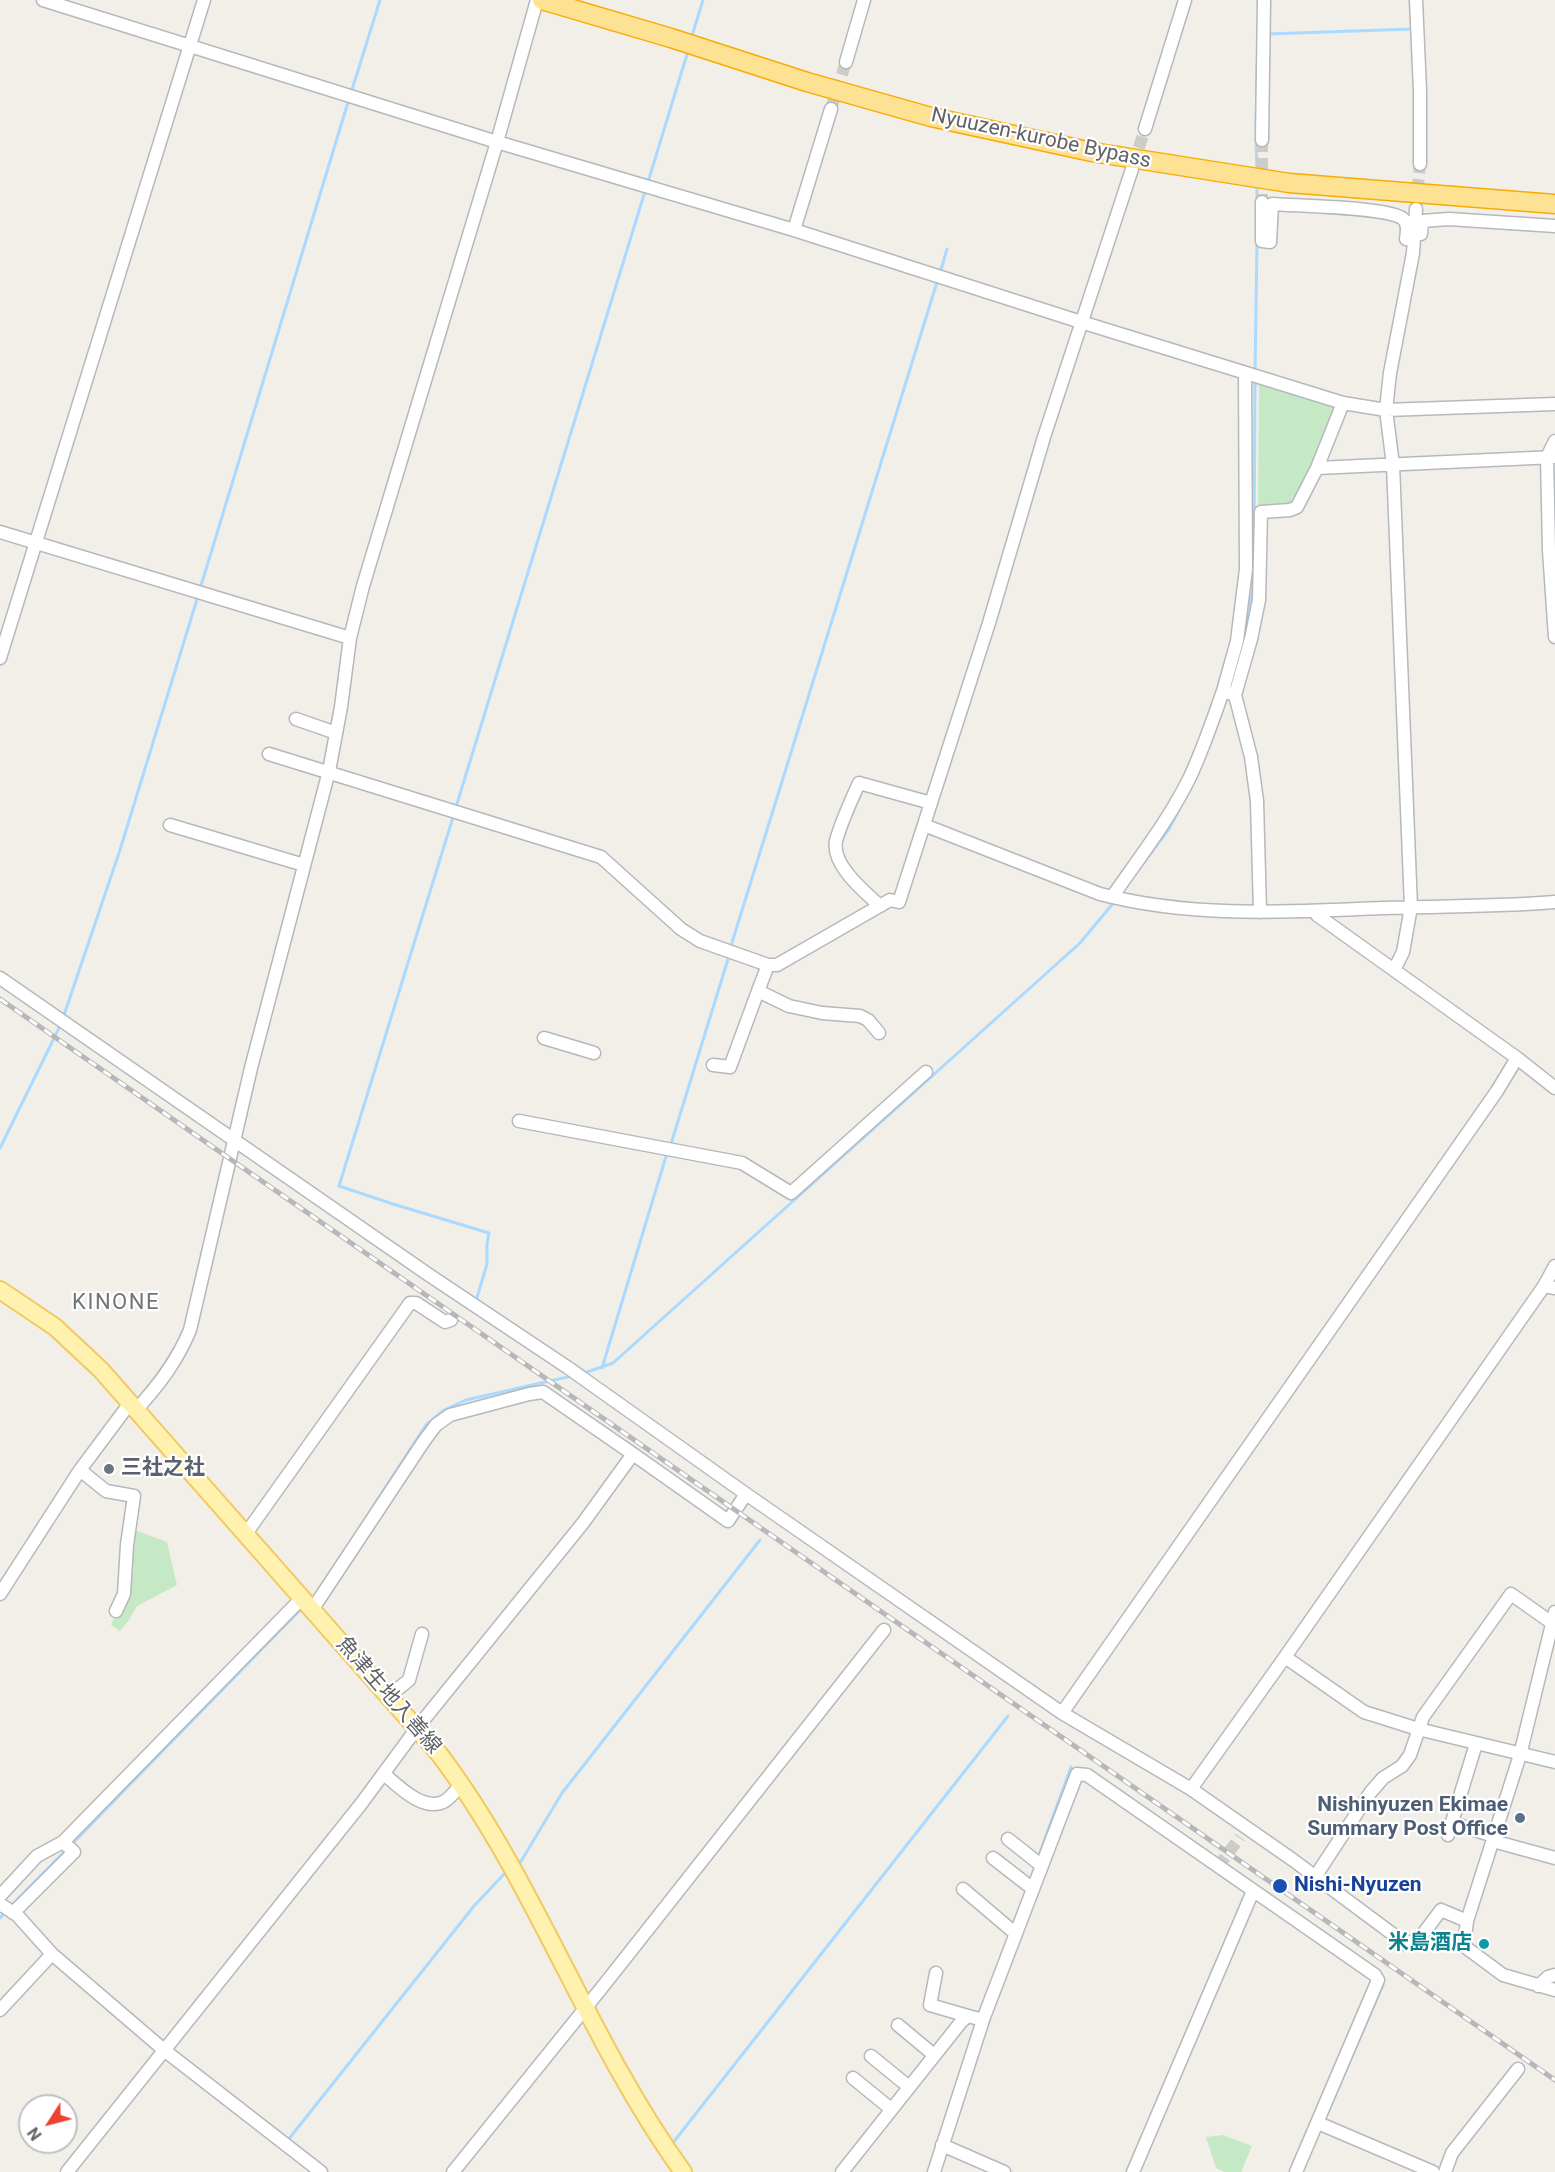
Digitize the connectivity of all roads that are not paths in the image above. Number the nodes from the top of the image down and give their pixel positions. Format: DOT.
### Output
graph roads {
  1 [pos="44,0"];
  2 [pos="204,0"];
  3 [pos="537,0"];
  4 [pos="542,0"];
  5 [pos="864,0"];
  6 [pos="1185,0"];
  7 [pos="1264,0"];
  8 [pos="1416,0"];
  9 [pos="189,45"];
  10 [pos="846,62"];
  11 [pos="831,109"];
  12 [pos="1145,129"];
  13 [pos="1262,140"];
  14 [pos="497,142"];
  15 [pos="1420,164"];
  16 [pos="1132,169"];
  17 [pos="1262,202"];
  18 [pos="1555,204"];
  19 [pos="1416,209"];
  20 [pos="1555,226"];
  21 [pos="794,230"];
  22 [pos="1408,275"];
  23 [pos="1081,322"];
  24 [pos="1245,373"];
  25 [pos="1343,403"];
  26 [pos="1555,404"];
  27 [pos="1386,410"];
  28 [pos="1555,441"];
  29 [pos="1551,457"];
  30 [pos="1393,465"];
  31 [pos="1317,468"];
  32 [pos="0,532"];
  33 [pos="37,543"];
  34 [pos="1552,543"];
  35 [pos="1555,637"];
  36 [pos="350,638"];
  37 [pos="0,658"];
  38 [pos="1223,691"];
  39 [pos="1235,695"];
  40 [pos="297,719"];
  41 [pos="336,734"];
  42 [pos="269,754"];
  43 [pos="329,771"];
  44 [pos="931,803"];
  45 [pos="170,825"];
  46 [pos="924,825"];
  47 [pos="304,865"];
  48 [pos="1112,897"];
  49 [pos="1555,902"];
  50 [pos="880,906"];
  51 [pos="1411,907"];
  52 [pos="1314,911"];
  53 [pos="1260,912"];
  54 [pos="768,965"];
  55 [pos="1394,969"];
  56 [pos="0,978"];
  57 [pos="759,992"];
  58 [pos="879,1033"];
  59 [pos="544,1038"];
  60 [pos="594,1053"];
  61 [pos="1517,1058"];
  62 [pos="713,1065"];
  63 [pos="926,1072"];
  64 [pos="1555,1088"];
  65 [pos="519,1121"];
  66 [pos="233,1141"];
  67 [pos="1555,1266"];
  68 [pos="1549,1287"];
  69 [pos="0,1290"];
  70 [pos="451,1320"];
  71 [pos="133,1406"];
  72 [pos="633,1455"];
  73 [pos="80,1470"];
  74 [pos="746,1494"];
  75 [pos="245,1535"];
  76 [pos="0,1594"];
  77 [pos="307,1604"];
  78 [pos="116,1611"];
  79 [pos="1554,1618"];
  80 [pos="884,1629"];
  81 [pos="422,1634"];
  82 [pos="1285,1657"];
  83 [pos="389,1696"];
  84 [pos="1062,1713"];
  85 [pos="417,1728"];
  86 [pos="1418,1729"];
  87 [pos="1476,1744"];
  88 [pos="1520,1755"];
  89 [pos="1555,1762"];
  90 [pos="1165,1773"];
  91 [pos="384,1774"];
  92 [pos="462,1784"];
  93 [pos="1191,1789"];
  94 [pos="1008,1839"];
  95 [pos="1493,1839"];
  96 [pos="63,1842"];
  97 [pos="993,1858"];
  98 [pos="1555,1858"];
  99 [pos="1293,1860"];
  100 [pos="1042,1866"];
  101 [pos="1315,1876"];
  102 [pos="963,1889"];
  103 [pos="1033,1889"];
  104 [pos="1253,1891"];
  105 [pos="0,1896"];
  106 [pos="0,1904"];
  107 [pos="13,1913"];
  108 [pos="1467,1921"];
  109 [pos="1016,1934"];
  110 [pos="52,1954"];
  111 [pos="936,1973"];
  112 [pos="1555,1975"];
  113 [pos="1538,1986"];
  114 [pos="1555,1990"];
  115 [pos="585,2008"];
  116 [pos="0,2010"];
  117 [pos="968,2016"];
  118 [pos="983,2020"];
  119 [pos="898,2025"];
  120 [pos="164,2050"];
  121 [pos="934,2055"];
  122 [pos="871,2056"];
  123 [pos="1518,2069"];
  124 [pos="853,2078"];
  125 [pos="909,2087"];
  126 [pos="891,2109"];
  127 [pos="1318,2123"];
  128 [pos="942,2145"];
  129 [pos="68,2172"];
  130 [pos="321,2172"];
  131 [pos="453,2172"];
  132 [pos="683,2172"];
  133 [pos="842,2172"];
  134 [pos="934,2172"];
  135 [pos="1004,2172"];
  136 [pos="1133,2172"];
  137 [pos="1296,2172"];
  138 [pos="1433,2172"];
  139 [pos="1445,2172"];
  1 -- 9 [label="street"];
  2 -- 9 [label="street"];
  3 -- 14 [label="street"];
  4 -- 18 [label="highway, Nyuuzen-kurobe Bypass"];
  5 -- 10 [label="street"];
  6 -- 12 [label="street"];
  7 -- 13 [label="street"];
  8 -- 15 [label="street"];
  9 -- 14 [label="street"];
  9 -- 33 [label="street"];
  11 -- 21 [label="street"];
  14 -- 21 [label="street"];
  14 -- 36 [label="street"];
  16 -- 23 [label="street"];
  17 -- 22 [label="street"];
  19 -- 22 [label="street"];
  20 -- 22 [label="street"];
  21 -- 23 [label="street"];
  22 -- 27 [label="street"];
  23 -- 24 [label="street"];
  23 -- 44 [label="street"];
  24 -- 25 [label="street"];
  24 -- 38 [label="street"];
  25 -- 27 [label="street"];
  25 -- 31 [label="street"];
  26 -- 27 [label="street"];
  27 -- 30 [label="street"];
  28 -- 29 [label="street"];
  29 -- 30 [label="street"];
  29 -- 34 [label="street"];
  30 -- 31 [label="street"];
  30 -- 51 [label="street"];
  31 -- 39 [label="street"];
  32 -- 33 [label="street"];
  33 -- 36 [label="street"];
  33 -- 37 [label="street"];
  34 -- 35 [label="street"];
  36 -- 41 [label="street"];
  38 -- 39 [label="street"];
  38 -- 48 [label="street"];
  39 -- 53 [label="street"];
  40 -- 41 [label="street"];
  41 -- 43 [label="street"];
  42 -- 43 [label="street"];
  43 -- 47 [label="street"];
  43 -- 54 [label="street"];
  44 -- 46 [label="street"];
  44 -- 50 [label="street"];
  45 -- 47 [label="street"];
  46 -- 48 [label="street"];
  46 -- 50 [label="street"];
  47 -- 66 [label="street"];
  48 -- 53 [label="street"];
  49 -- 51 [label="street"];
  50 -- 54 [label="street"];
  51 -- 52 [label="street"];
  51 -- 55 [label="street"];
  52 -- 53 [label="street"];
  52 -- 55 [label="street"];
  54 -- 57 [label="street"];
  55 -- 61 [label="street"];
  56 -- 66 [label="street"];
  57 -- 58 [label="street"];
  57 -- 62 [label="street"];
  59 -- 60 [label="street"];
  61 -- 64 [label="street"];
  61 -- 84 [label="street"];
  63 -- 65 [label="street"];
  66 -- 71 [label="street"];
  66 -- 74 [label="street"];
  67 -- 68 [label="street"];
  68 -- 82 [label="street"];
  69 -- 71 [label="main road, 魚津生地入善線"];
  70 -- 75 [label="street"];
  71 -- 73 [label="street"];
  71 -- 75 [label="main road, 魚津生地入善線"];
  72 -- 74 [label="street"];
  72 -- 77 [label="street"];
  72 -- 85 [label="street"];
  73 -- 76 [label="street"];
  73 -- 78 [label="street"];
  74 -- 84 [label="street"];
  75 -- 77 [label="main road, 魚津生地入善線"];
  77 -- 83 [label="main road, 魚津生地入善線"];
  77 -- 96 [label="street"];
  79 -- 86 [label="street"];
  79 -- 88 [label="street"];
  80 -- 115 [label="street"];
  81 -- 83 [label="street"];
  82 -- 86 [label="street"];
  82 -- 93 [label="street"];
  83 -- 85 [label="main road, 魚津生地入善線"];
  84 -- 90 [label="street"];
  85 -- 91 [label="street"];
  85 -- 92 [label="main road, 魚津生地入善線"];
  86 -- 87 [label="street"];
  86 -- 101 [label="street"];
  87 -- 88 [label="street"];
  87 -- 95 [label="street"];
  88 -- 89 [label="street"];
  88 -- 95 [label="street"];
  90 -- 93 [label="street"];
  90 -- 99 [label="street"];
  91 -- 92 [label="street"];
  91 -- 120 [label="street"];
  92 -- 115 [label="main road, 魚津生地入善線"];
  93 -- 99 [label="street"];
  94 -- 100 [label="street"];
  95 -- 98 [label="street"];
  95 -- 108 [label="street"];
  96 -- 105 [label="street"];
  96 -- 107 [label="street"];
  97 -- 103 [label="street"];
  99 -- 101 [label="street"];
  100 -- 103 [label="street"];
  100 -- 104 [label="street"];
  101 -- 108 [label="street"];
  102 -- 109 [label="street"];
  103 -- 109 [label="street"];
  104 -- 127 [label="street"];
  104 -- 136 [label="street"];
  106 -- 107 [label="street"];
  107 -- 110 [label="street"];
  108 -- 113 [label="street"];
  109 -- 118 [label="street"];
  110 -- 116 [label="street"];
  110 -- 120 [label="street"];
  111 -- 117 [label="street"];
  112 -- 113 [label="street"];
  113 -- 114 [label="street"];
  115 -- 131 [label="street"];
  115 -- 132 [label="main road, 魚津生地入善線"];
  117 -- 118 [label="street"];
  117 -- 121 [label="street"];
  118 -- 128 [label="street"];
  119 -- 121 [label="street"];
  120 -- 129 [label="street"];
  120 -- 130 [label="street"];
  121 -- 125 [label="street"];
  122 -- 125 [label="street"];
  123 -- 139 [label="street"];
  124 -- 126 [label="street"];
  125 -- 126 [label="street"];
  126 -- 133 [label="street"];
  127 -- 137 [label="street"];
  127 -- 138 [label="street"];
  128 -- 134 [label="street"];
  128 -- 135 [label="street"];
}
